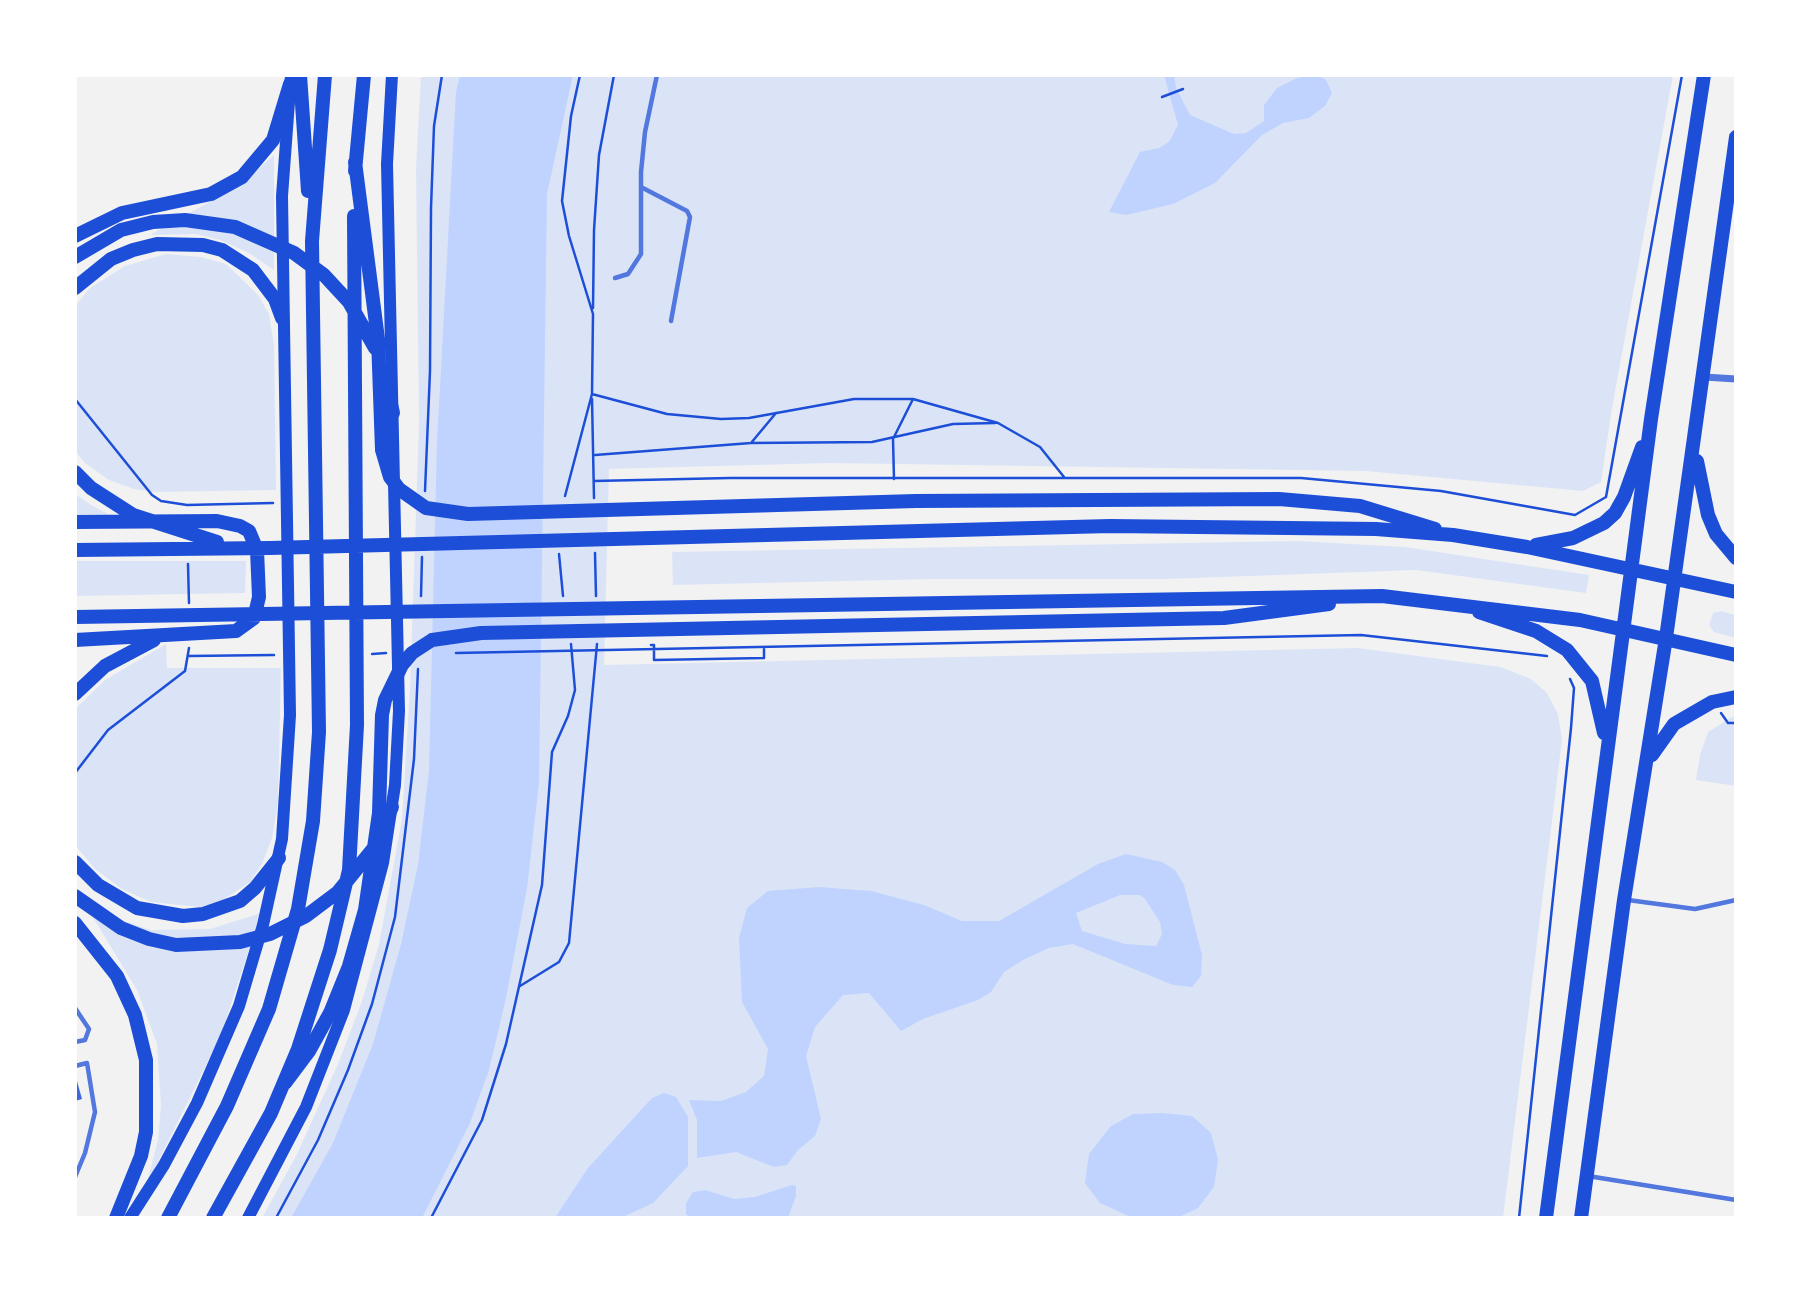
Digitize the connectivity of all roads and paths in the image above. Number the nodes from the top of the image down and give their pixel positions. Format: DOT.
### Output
graph roads {
  1 [pos="325,75"];
  2 [pos="364,75"];
  3 [pos="392,75"];
  4 [pos="580,75"];
  5 [pos="614,75"];
  6 [pos="657,75"];
  7 [pos="1682,75"];
  8 [pos="1704,75"];
  9 [pos="294,78"];
  10 [pos="1183,89"];
  11 [pos="1161,97"];
  12 [pos="1736,137"];
  13 [pos="355,162"];
  14 [pos="641,187"];
  15 [pos="75,236"];
  16 [pos="312,241"];
  17 [pos="75,257"];
  18 [pos="615,278"];
  19 [pos="75,288"];
  20 [pos="593,314"];
  21 [pos="282,318"];
  22 [pos="671,321"];
  23 [pos="1704,377"];
  24 [pos="1736,379"];
  25 [pos="592,394"];
  26 [pos="75,399"];
  27 [pos="913,399"];
  28 [pos="393,413"];
  29 [pos="776,413"];
  30 [pos="1651,419"];
  31 [pos="998,423"];
  32 [pos="1695,435"];
  33 [pos="893,439"];
  34 [pos="751,443"];
  35 [pos="593,455"];
  36 [pos="75,472"];
  37 [pos="1064,478"];
  38 [pos="894,479"];
  39 [pos="594,481"];
  40 [pos="273,503"];
  41 [pos="563,504"];
  42 [pos="590,512"];
  43 [pos="75,523"];
  44 [pos="1453,536"];
  45 [pos="1527,547"];
  46 [pos="270,548"];
  47 [pos="558,548"];
  48 [pos="75,550"];
  49 [pos="595,551"];
  50 [pos="188,556"];
  51 [pos="1736,558"];
  52 [pos="1632,567"];
  53 [pos="1675,577"];
  54 [pos="1736,592"];
  55 [pos="1382,596"];
  56 [pos="563,599"];
  57 [pos="1444,601"];
  58 [pos="597,605"];
  59 [pos="189,608"];
  60 [pos="266,614"];
  61 [pos="75,618"];
  62 [pos="1623,628"];
  63 [pos="587,636"];
  64 [pos="1666,638"];
  65 [pos="75,640"];
  66 [pos="764,649"];
  67 [pos="387,653"];
  68 [pos="457,653"];
  69 [pos="359,654"];
  70 [pos="275,655"];
  71 [pos="1736,655"];
  72 [pos="1553,657"];
  73 [pos="1567,671"];
  74 [pos="75,694"];
  75 [pos="1736,696"];
  76 [pos="1717,708"];
  77 [pos="1736,723"];
  78 [pos="1647,765"];
  79 [pos="1605,770"];
  80 [pos="75,773"];
  81 [pos="392,807"];
  82 [pos="278,858"];
  83 [pos="75,862"];
  84 [pos="75,896"];
  85 [pos="1624,900"];
  86 [pos="1736,900"];
  87 [pos="75,923"];
  88 [pos="520,986"];
  89 [pos="75,1008"];
  90 [pos="75,1042"];
  91 [pos="75,1066"];
  92 [pos="285,1083"];
  93 [pos="1587,1175"];
  94 [pos="75,1177"];
  95 [pos="1736,1200"];
  96 [pos="116,1218"];
  97 [pos="130,1218"];
  98 [pos="168,1218"];
  99 [pos="213,1218"];
  100 [pos="248,1218"];
  101 [pos="431,1218"];
  102 [pos="1519,1218"];
  103 [pos="1546,1218"];
  104 [pos="1581,1218"];
  1 -- 16 [label="main road"];
  2 -- 13 [label="main road"];
  3 -- 28 [label="main road"];
  4 -- 20 [label="path"];
  5 -- 20 [label="path"];
  6 -- 14 [label="lane"];
  7 -- 37 [label="path"];
  8 -- 30 [label="main road"];
  9 -- 15 [label="main road"];
  9 -- 16 [label="main road"];
  9 -- 21 [label="main road"];
  10 -- 11 [label="path"];
  12 -- 23 [label="main road"];
  13 -- 42 [label="main road"];
  13 -- 92 [label="main road"];
  14 -- 18 [label="lane"];
  14 -- 22 [label="lane"];
  16 -- 98 [label="main road"];
  17 -- 28 [label="main road"];
  19 -- 21 [label="main road"];
  20 -- 25 [label="path"];
  21 -- 82 [label="main road"];
  23 -- 24 [label="street"];
  23 -- 32 [label="main road"];
  25 -- 29 [label="path"];
  25 -- 35 [label="path"];
  25 -- 41 [label="path"];
  26 -- 40 [label="path"];
  27 -- 29 [label="path"];
  27 -- 31 [label="path"];
  27 -- 33 [label="path"];
  28 -- 81 [label="main road"];
  29 -- 34 [label="path"];
  30 -- 45 [label="main road"];
  30 -- 52 [label="main road"];
  31 -- 33 [label="path"];
  31 -- 37 [label="path"];
  32 -- 51 [label="main road"];
  32 -- 53 [label="main road"];
  33 -- 34 [label="path"];
  33 -- 38 [label="path"];
  34 -- 35 [label="path"];
  35 -- 39 [label="path"];
  36 -- 46 [label="main road"];
  37 -- 38 [label="path"];
  38 -- 39 [label="path"];
  39 -- 42 [label="path"];
  42 -- 44 [label="main road"];
  43 -- 65 [label="main road"];
  44 -- 45 [label="main road"];
  44 -- 46 [label="main road"];
  45 -- 52 [label="main road"];
  46 -- 48 [label="main road"];
  47 -- 56 [label="path"];
  49 -- 58 [label="path"];
  50 -- 59 [label="path"];
  52 -- 53 [label="main road"];
  52 -- 62 [label="main road"];
  53 -- 54 [label="main road"];
  53 -- 64 [label="main road"];
  55 -- 57 [label="main road"];
  55 -- 60 [label="main road"];
  55 -- 63 [label="main road"];
  57 -- 62 [label="main road"];
  57 -- 79 [label="main road"];
  60 -- 61 [label="main road"];
  60 -- 74 [label="main road"];
  62 -- 64 [label="main road"];
  62 -- 79 [label="main road"];
  63 -- 66 [label="path"];
  63 -- 88 [label="path"];
  63 -- 88 [label="path"];
  63 -- 92 [label="main road"];
  64 -- 71 [label="main road"];
  64 -- 78 [label="main road"];
  66 -- 68 [label="path"];
  66 -- 72 [label="path"];
  67 -- 69 [label="path"];
  70 -- 80 [label="path"];
  73 -- 102 [label="path"];
  75 -- 78 [label="main road"];
  76 -- 77 [label="path"];
  78 -- 85 [label="main road"];
  79 -- 103 [label="main road"];
  81 -- 84 [label="main road"];
  81 -- 100 [label="main road"];
  82 -- 83 [label="main road"];
  82 -- 97 [label="main road"];
  85 -- 86 [label="lane"];
  85 -- 93 [label="main road"];
  87 -- 96 [label="main road"];
  88 -- 101 [label="path"];
  89 -- 90 [label="lane"];
  91 -- 94 [label="lane"];
  92 -- 99 [label="main road"];
  93 -- 95 [label="lane"];
  93 -- 104 [label="main road"];
}
